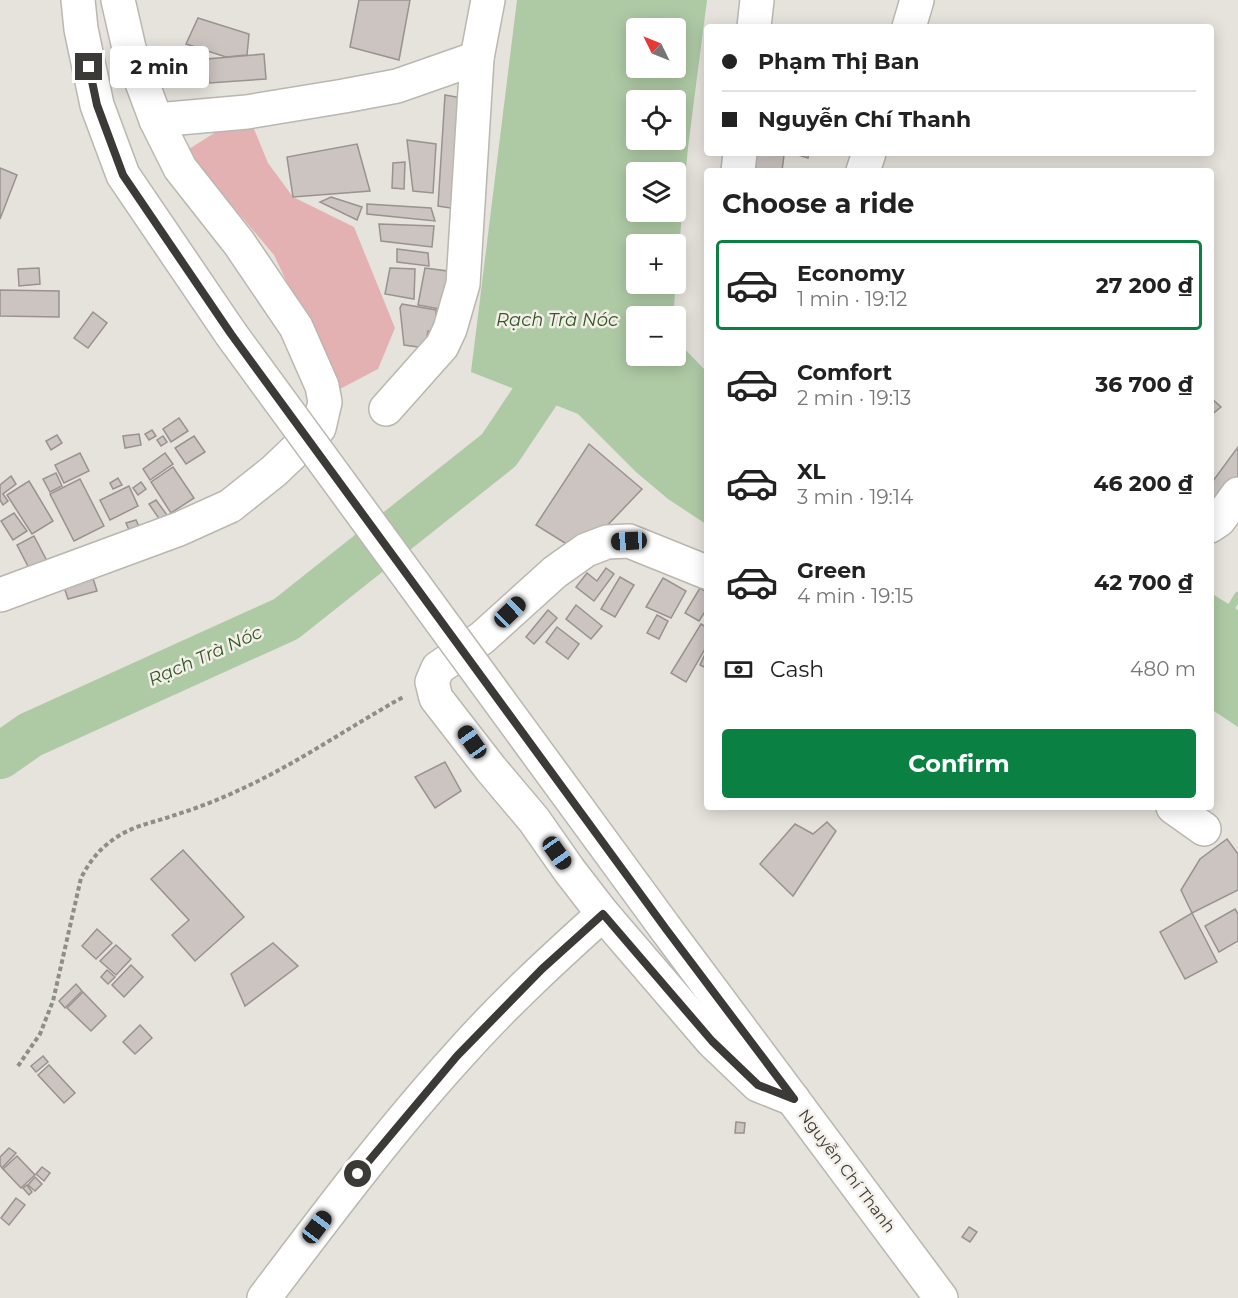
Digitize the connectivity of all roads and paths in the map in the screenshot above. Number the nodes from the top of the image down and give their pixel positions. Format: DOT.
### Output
graph roads {
  1 [pos="78,0"];
  2 [pos="118,0"];
  3 [pos="488,0"];
  4 [pos="757,0"];
  5 [pos="917,0"];
  6 [pos="754,24"];
  7 [pos="910,24"];
  8 [pos="477,58"];
  9 [pos="156,120"];
  10 [pos="386,409"];
  11 [pos="1238,494"];
  12 [pos="1214,523"];
  13 [pos="704,571"];
  14 [pos="0,595"];
  15 [pos="432,682"];
  16 [pos="1177,810"];
  17 [pos="1204,830"];
  18 [pos="603,914"];
  19 [pos="18,1065"];
  20 [pos="794,1099"];
  21 [pos="264,1298"];
  22 [pos="941,1298"];
  1 -- 20 [label="street, Nguyễn Chí Thanh, bridge"];
  2 -- 9 [label="street"];
  3 -- 8 [label="street"];
  4 -- 6 [label="street"];
  5 -- 7 [label="street"];
  8 -- 9 [label="street"];
  8 -- 10 [label="street"];
  9 -- 14 [label="street"];
  11 -- 12 [label="street"];
  13 -- 15 [label="street"];
  15 -- 18 [label="street"];
  15 -- 19 [label="path"];
  16 -- 17 [label="street"];
  18 -- 20 [label="street"];
  18 -- 21 [label="street"];
  20 -- 22 [label="street, Nguyễn Chí Thanh"];
}
